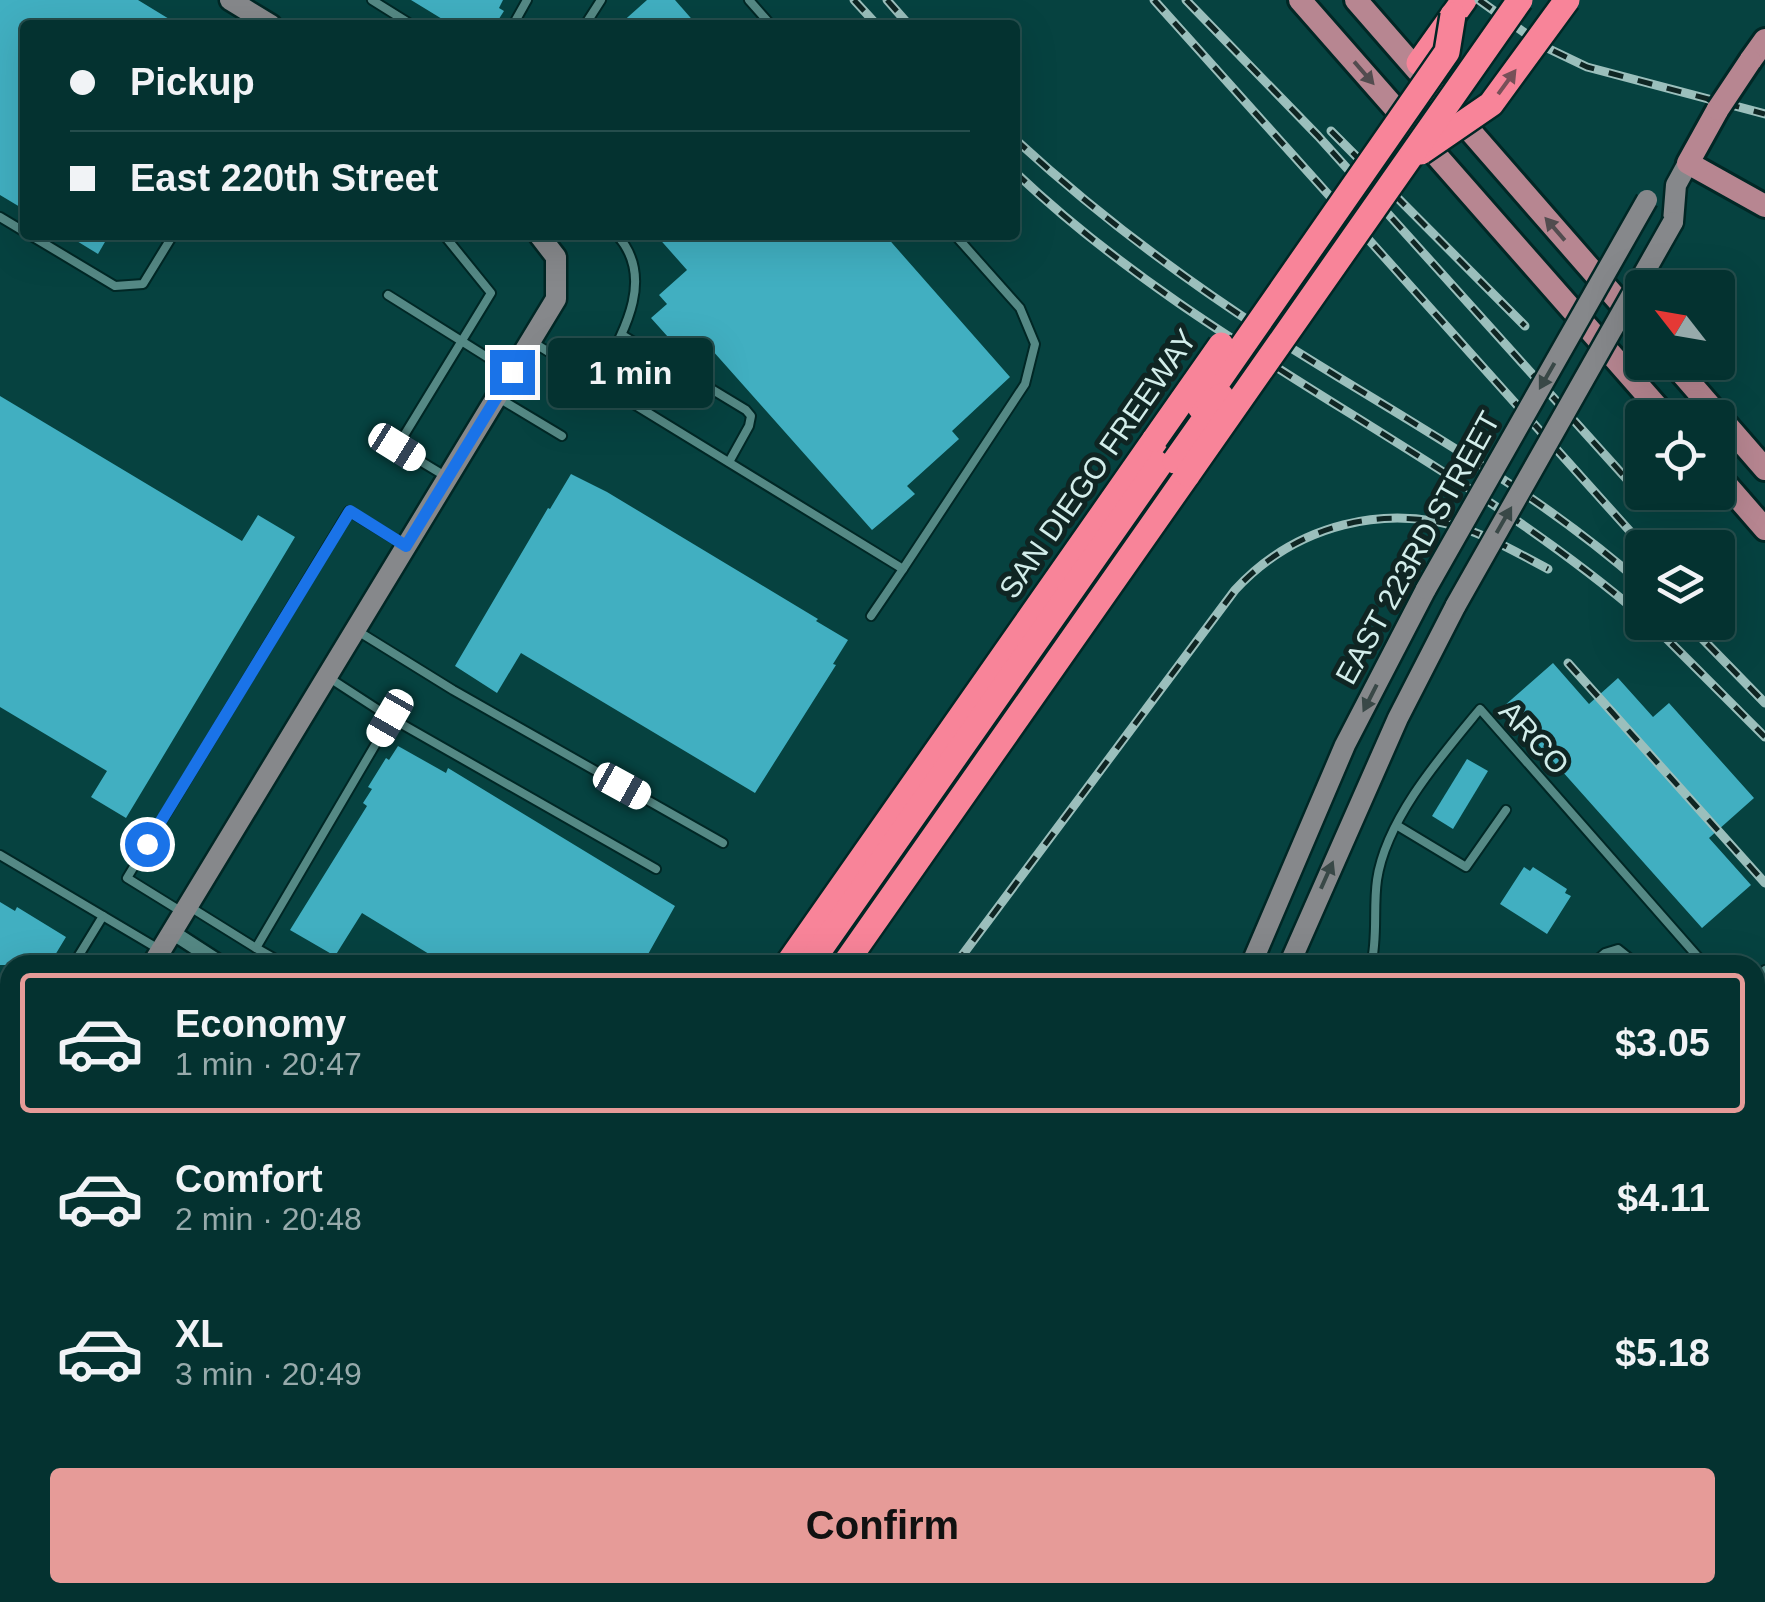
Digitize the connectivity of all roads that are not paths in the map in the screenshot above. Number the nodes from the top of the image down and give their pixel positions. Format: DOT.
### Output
graph roads {
  1 [pos="230,0"];
  2 [pos="372,0"];
  3 [pos="749,0"];
  4 [pos="1300,0"];
  5 [pos="1356,0"];
  6 [pos="1499,0"];
  7 [pos="1520,0"];
  8 [pos="1568,0"];
  9 [pos="1458,7"];
  10 [pos="264,20"];
  11 [pos="404,20"];
  12 [pos="767,20"];
  13 [pos="1765,40"];
  14 [pos="1404,163"];
  15 [pos="1688,163"];
  16 [pos="1676,185"];
  17 [pos="1765,206"];
  18 [pos="37,240"];
  19 [pos="170,240"];
  20 [pos="448,240"];
  21 [pos="543,240"];
  22 [pos="621,240"];
  23 [pos="960,240"];
  24 [pos="388,294"];
  25 [pos="1625,309"];
  26 [pos="622,335"];
  27 [pos="462,340"];
  28 [pos="530,341"];
  29 [pos="512,372"];
  30 [pos="1688,380"];
  31 [pos="597,382"];
  32 [pos="496,397"];
  33 [pos="1651,400"];
  34 [pos="562,436"];
  35 [pos="1171,457"];
  36 [pos="729,462"];
  37 [pos="1765,469"];
  38 [pos="447,478"];
  39 [pos="1735,495"];
  40 [pos="1765,529"];
  41 [pos="406,546"];
  42 [pos="903,569"];
  43 [pos="871,616"];
  44 [pos="356,630"];
  45 [pos="327,676"];
  46 [pos="390,718"];
  47 [pos="1506,810"];
  48 [pos="1398,826"];
  49 [pos="723,843"];
  50 [pos="0,854"];
  51 [pos="656,869"];
  52 [pos="186,909"];
  53 [pos="103,916"];
  54 [pos="256,948"];
  55 [pos="162,949"];
  56 [pos="79,955"];
  57 [pos="268,955"];
  58 [pos="794,955"];
  59 [pos="816,955"];
  60 [pos="828,955"];
  61 [pos="850,955"];
  62 [pos="1255,955"];
  63 [pos="1293,955"];
  64 [pos="1372,955"];
  65 [pos="1696,955"];
  1 -- 10 [label="main road"];
  2 -- 11 [label="lane"];
  3 -- 12 [label="lane"];
  4 -- 33 [label="main road, one-way"];
  25 -- 5 [label="main road, one-way"];
  6 -- 35 [label="highway, bridge"];
  7 -- 14 [label="highway, SAN DIEGO FREEWAY, bridge"];
  14 -- 8 [label="highway, one-way, bridge"];
  9 -- 35 [label="highway, SAN DIEGO FREEWAY, bridge"];
  13 -- 15 [label="main road, EAST 223RD STREET, bridge"];
  14 -- 35 [label="highway, SAN DIEGO FREEWAY, bridge"];
  15 -- 16 [label="main road, EAST 223RD STREET"];
  15 -- 17 [label="main road"];
  16 -- 62 [label="main road, EAST 223RD STREET, one-way, bridge"];
  63 -- 16 [label="main road, EAST 223RD STREET, one-way, bridge"];
  18 -- 19 [label="lane"];
  20 -- 27 [label="lane"];
  21 -- 28 [label="main road"];
  22 -- 26 [label="lane"];
  23 -- 42 [label="lane"];
  24 -- 27 [label="lane"];
  26 -- 31 [label="lane"];
  26 -- 36 [label="lane"];
  27 -- 29 [label="lane"];
  27 -- 38 [label="lane"];
  28 -- 29 [label="main road"];
  28 -- 31 [label="lane"];
  29 -- 32 [label="main road"];
  30 -- 37 [label="main road"];
  31 -- 36 [label="lane"];
  32 -- 34 [label="lane"];
  32 -- 38 [label="main road"];
  35 -- 58 [label="highway, SAN DIEGO FREEWAY"];
  35 -- 59 [label="highway"];
  35 -- 60 [label="highway"];
  35 -- 61 [label="highway, SAN DIEGO FREEWAY"];
  36 -- 42 [label="lane"];
  38 -- 41 [label="main road"];
  39 -- 40 [label="main road"];
  41 -- 44 [label="main road"];
  41 -- 52 [label="lane"];
  42 -- 43 [label="lane"];
  44 -- 45 [label="main road"];
  44 -- 49 [label="lane"];
  45 -- 46 [label="lane"];
  45 -- 52 [label="main road"];
  46 -- 51 [label="lane"];
  46 -- 54 [label="lane"];
  47 -- 48 [label="lane"];
  48 -- 64 [label="lane, ARCO"];
  48 -- 65 [label="lane, ARCO"];
  50 -- 53 [label="lane"];
  52 -- 54 [label="lane"];
  52 -- 55 [label="main road"];
  53 -- 55 [label="lane"];
  53 -- 56 [label="lane"];
  54 -- 57 [label="lane"];
}
